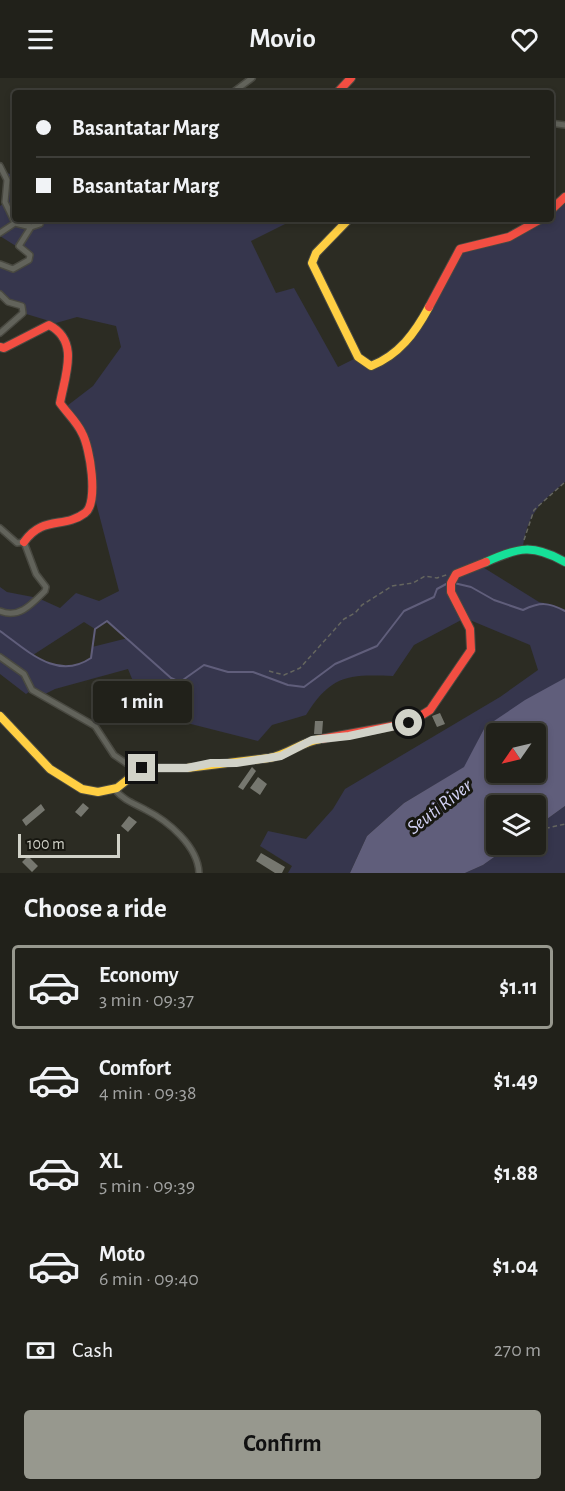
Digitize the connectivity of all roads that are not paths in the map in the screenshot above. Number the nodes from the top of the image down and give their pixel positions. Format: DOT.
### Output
graph roads {
  1 [pos="252,78"];
  2 [pos="351,78"];
  3 [pos="236,90"];
  4 [pos="340,90"];
  5 [pos="0,166"];
  6 [pos="565,197"];
  7 [pos="554,208"];
  8 [pos="12,217"];
  9 [pos="41,222"];
  10 [pos="347,222"];
  11 [pos="536,222"];
  12 [pos="15,223"];
  13 [pos="31,227"];
  14 [pos="0,232"];
  15 [pos="0,264"];
  16 [pos="0,294"];
  17 [pos="0,333"];
  18 [pos="0,347"];
  19 [pos="0,528"];
  20 [pos="24,542"];
  21 [pos="564,559"];
  22 [pos="0,611"];
  23 [pos="0,657"];
  24 [pos="2,722"];
  25 [pos="136,770"];
  26 [pos="115,790"];
  27 [pos="200,873"];
  1 -- 3 [label="street"];
  2 -- 4 [label="street"];
  5 -- 8 [label="street"];
  6 -- 7 [label="street"];
  9 -- 13 [label="street"];
  10 -- 11 [label="street"];
  12 -- 13 [label="street"];
  12 -- 14 [label="street"];
  13 -- 15 [label="street"];
  16 -- 17 [label="street"];
  18 -- 20 [label="street"];
  19 -- 20 [label="street"];
  20 -- 22 [label="street"];
  21 -- 25 [label="street"];
  23 -- 25 [label="street"];
  24 -- 26 [label="street"];
  25 -- 26 [label="street"];
  26 -- 27 [label="street"];
}
